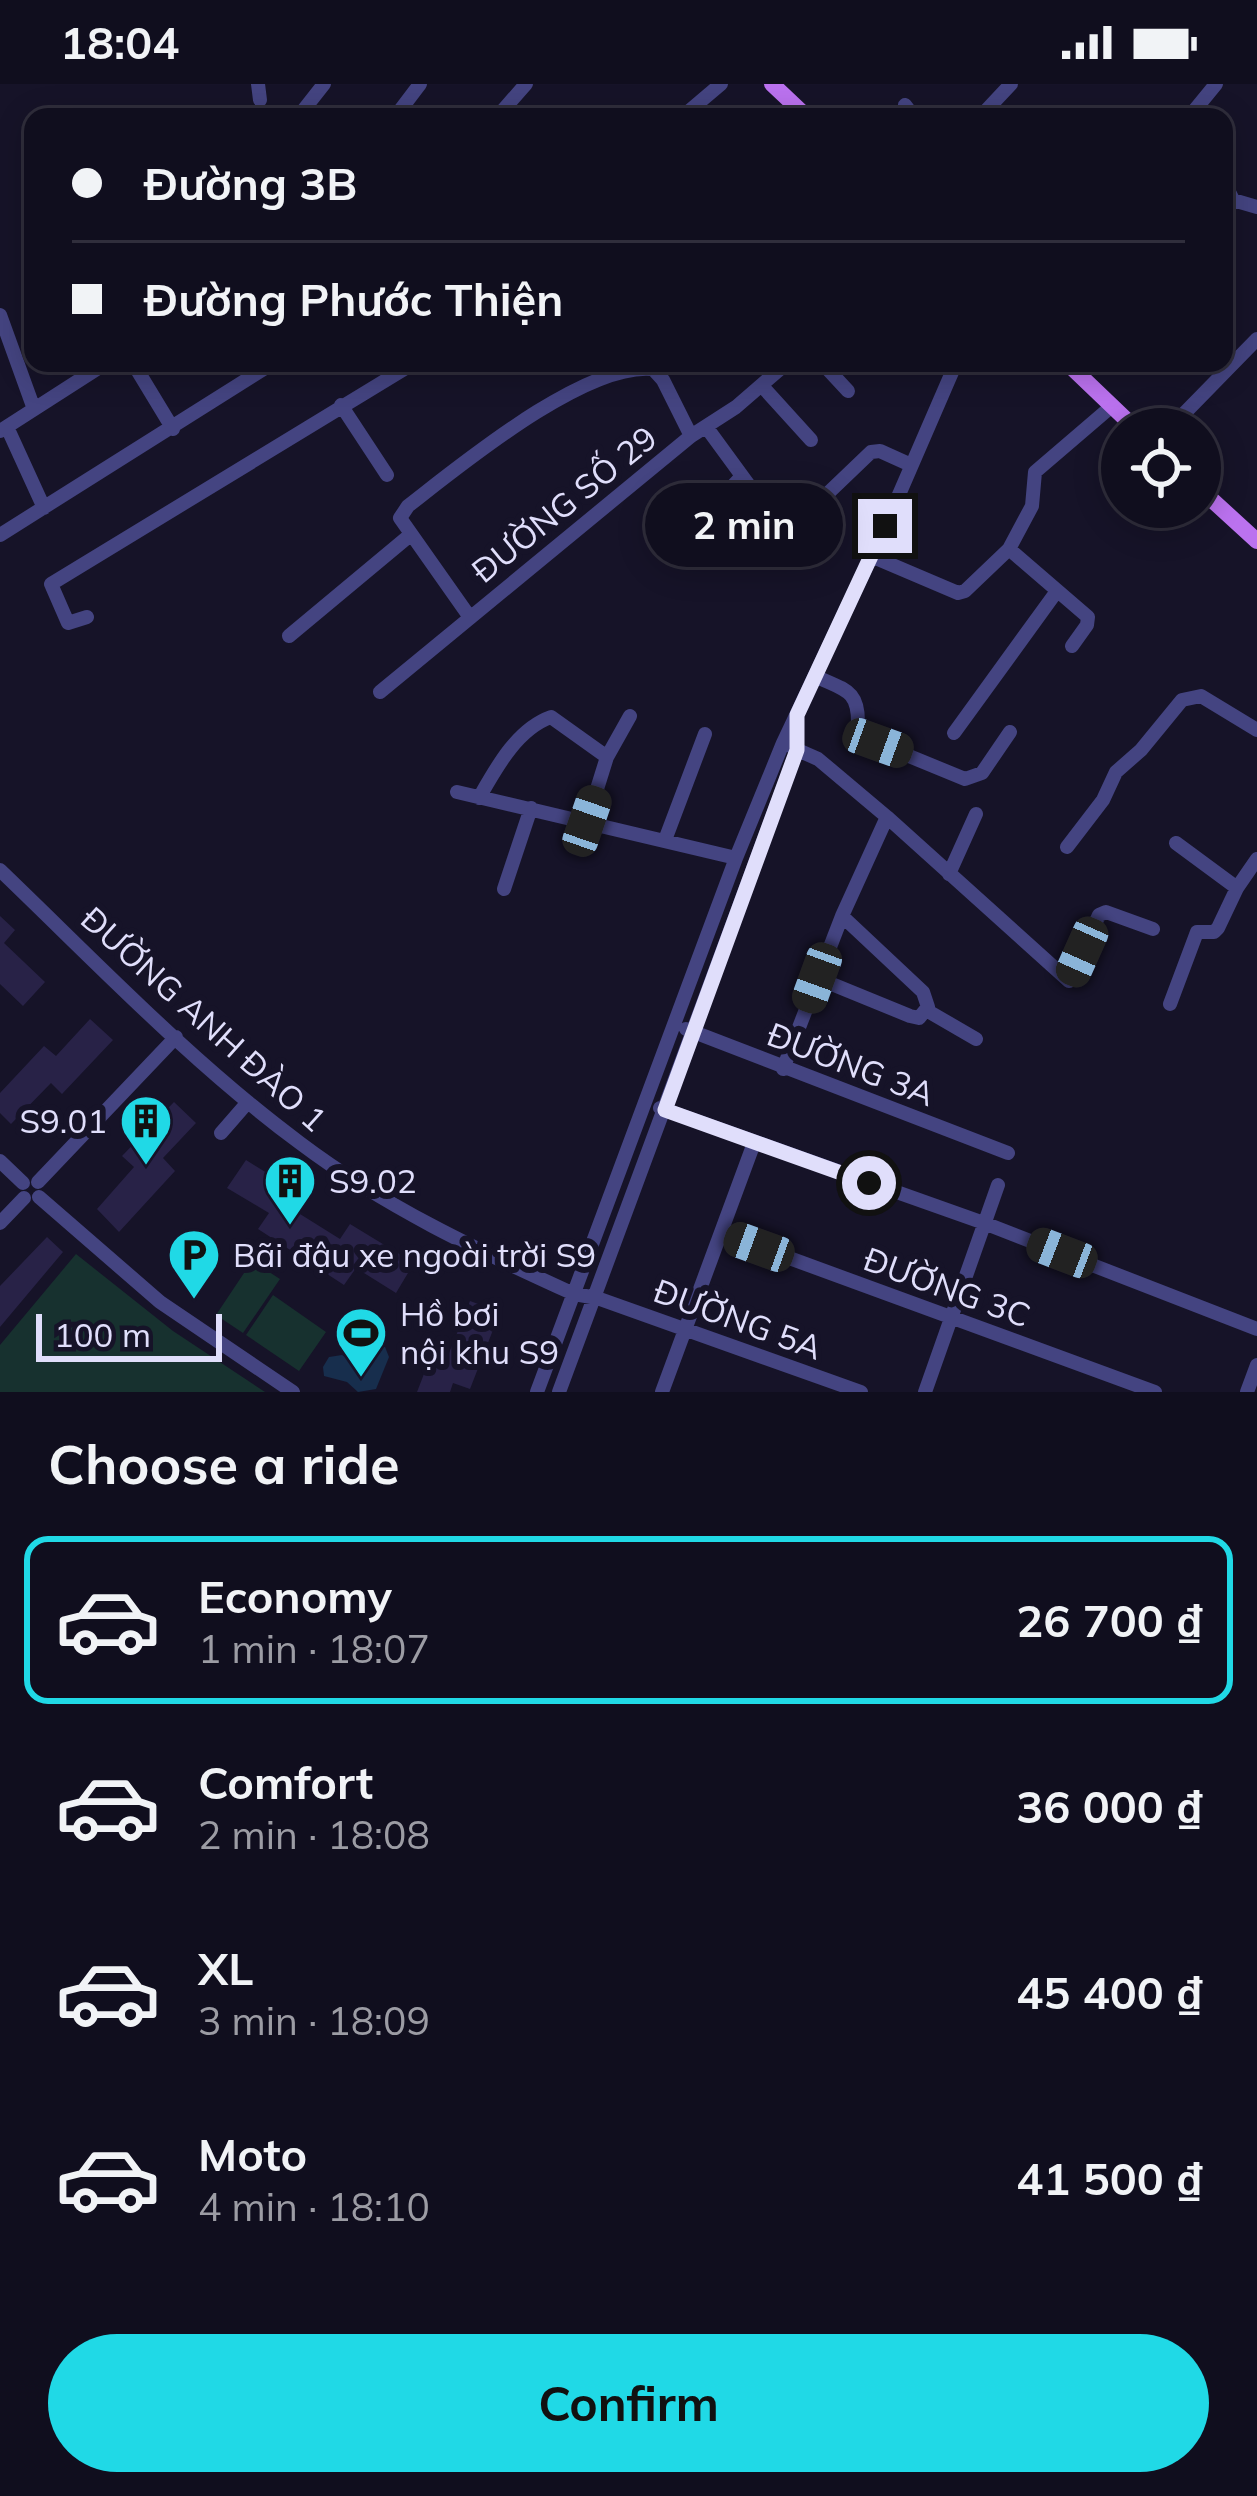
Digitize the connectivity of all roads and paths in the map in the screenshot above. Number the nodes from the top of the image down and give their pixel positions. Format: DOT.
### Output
graph roads {
  1 [pos="324,84"];
  2 [pos="420,84"];
  3 [pos="526,84"];
  4 [pos="721,84"];
  5 [pos="772,84"];
  6 [pos="1012,84"];
  7 [pos="1216,84"];
  8 [pos="305,108"];
  9 [pos="402,108"];
  10 [pos="504,108"];
  11 [pos="693,108"];
  12 [pos="797,108"];
  13 [pos="989,108"];
  14 [pos="1196,108"];
  15 [pos="1233,200"];
  16 [pos="1257,207"];
  17 [pos="0,315"];
  18 [pos="1257,339"];
  19 [pos="1233,363"];
  20 [pos="92,372"];
  21 [pos="138,372"];
  22 [pos="259,372"];
  23 [pos="398,372"];
  24 [pos="619,372"];
  25 [pos="656,372"];
  26 [pos="777,372"];
  27 [pos="830,372"];
  28 [pos="952,372"];
  29 [pos="1076,372"];
  30 [pos="1224,372"];
  31 [pos="762,386"];
  32 [pos="848,391"];
  33 [pos="341,405"];
  34 [pos="1112,406"];
  35 [pos="1189,408"];
  36 [pos="34,409"];
  37 [pos="707,428"];
  38 [pos="3,429"];
  39 [pos="173,429"];
  40 [pos="691,436"];
  41 [pos="811,440"];
  42 [pos="911,465"];
  43 [pos="387,475"];
  44 [pos="742,476"];
  45 [pos="759,499"];
  46 [pos="44,508"];
  47 [pos="1221,508"];
  48 [pos="800,520"];
  49 [pos="716,524"];
  50 [pos="0,535"];
  51 [pos="409,536"];
  52 [pos="1257,541"];
  53 [pos="1009,549"];
  54 [pos="871,556"];
  55 [pos="1057,592"];
  56 [pos="469,616"];
  57 [pos="87,617"];
  58 [pos="289,636"];
  59 [pos="1072,646"];
  60 [pos="815,676"];
  61 [pos="380,692"];
  62 [pos="631,716"];
  63 [pos="1257,730"];
  64 [pos="1010,732"];
  65 [pos="954,733"];
  66 [pos="705,734"];
  67 [pos="790,747"];
  68 [pos="607,757"];
  69 [pos="458,792"];
  70 [pos="478,798"];
  71 [pos="531,808"];
  72 [pos="976,814"];
  73 [pos="886,817"];
  74 [pos="587,821"];
  75 [pos="664,840"];
  76 [pos="1176,843"];
  77 [pos="1067,847"];
  78 [pos="736,858"];
  79 [pos="1257,859"];
  80 [pos="0,870"];
  81 [pos="950,874"];
  82 [pos="1237,888"];
  83 [pos="504,889"];
  84 [pos="842,916"];
  85 [pos="1154,929"];
  86 [pos="817,978"];
  87 [pos="1171,1004"];
  88 [pos="926,1010"];
  89 [pos="676,1025"];
  90 [pos="176,1037"];
  91 [pos="690,1039"];
  92 [pos="976,1039"];
  93 [pos="783,1069"];
  94 [pos="248,1102"];
  95 [pos="646,1104"];
  96 [pos="665,1110"];
  97 [pos="221,1133"];
  98 [pos="754,1143"];
  99 [pos="1008,1153"];
  100 [pos="0,1161"];
  101 [pos="998,1185"];
  102 [pos="31,1190"];
  103 [pos="987,1216"];
  104 [pos="0,1223"];
  105 [pos="721,1234"];
  106 [pos="574,1294"];
  107 [pos="597,1298"];
  108 [pos="951,1317"];
  109 [pos="685,1329"];
  110 [pos="1257,1329"];
  111 [pos="1257,1365"];
  112 [pos="292,1392"];
  113 [pos="536,1392"];
  114 [pos="559,1392"];
  115 [pos="662,1392"];
  116 [pos="861,1392"];
  117 [pos="925,1392"];
  118 [pos="1155,1392"];
  119 [pos="1247,1392"];
  1 -- 8 [label="street"];
  2 -- 9 [label="street"];
  3 -- 10 [label="street"];
  4 -- 11 [label="street"];
  5 -- 12 [label="main road"];
  6 -- 13 [label="street"];
  7 -- 14 [label="street"];
  15 -- 16 [label="street"];
  17 -- 36 [label="street"];
  18 -- 19 [label="street"];
  20 -- 36 [label="street"];
  21 -- 39 [label="street"];
  22 -- 39 [label="street"];
  23 -- 33 [label="street"];
  24 -- 51 [label="street"];
  25 -- 40 [label="street"];
  26 -- 31 [label="street, ĐƯỜNG SỐ 29"];
  27 -- 32 [label="street"];
  28 -- 42 [label="street"];
  29 -- 34 [label="main road"];
  30 -- 35 [label="street"];
  31 -- 37 [label="street, ĐƯỜNG SỐ 29"];
  31 -- 41 [label="street"];
  33 -- 43 [label="street"];
  33 -- 57 [label="street"];
  34 -- 53 [label="street"];
  36 -- 38 [label="street"];
  37 -- 40 [label="street, ĐƯỜNG SỐ 29"];
  37 -- 44 [label="street"];
  38 -- 46 [label="street"];
  39 -- 46 [label="street"];
  40 -- 56 [label="street, ĐƯỜNG SỐ 29"];
  42 -- 48 [label="street"];
  42 -- 54 [label="street"];
  44 -- 45 [label="street"];
  44 -- 49 [label="street"];
  46 -- 50 [label="street"];
  47 -- 52 [label="main road"];
  51 -- 56 [label="street"];
  51 -- 58 [label="street"];
  53 -- 54 [label="street"];
  53 -- 55 [label="street"];
  54 -- 60 [label="street"];
  55 -- 59 [label="street"];
  55 -- 65 [label="street"];
  56 -- 61 [label="street, ĐƯỜNG SỐ 29"];
  60 -- 64 [label="street"];
  60 -- 67 [label="street"];
  62 -- 68 [label="street"];
  63 -- 77 [label="street"];
  66 -- 75 [label="street"];
  67 -- 73 [label="street"];
  67 -- 78 [label="street"];
  67 -- 91 [label="street"];
  68 -- 70 [label="street"];
  68 -- 74 [label="street"];
  69 -- 70 [label="street"];
  70 -- 71 [label="street"];
  71 -- 74 [label="street"];
  71 -- 83 [label="street"];
  72 -- 81 [label="street"];
  73 -- 81 [label="street"];
  73 -- 84 [label="street"];
  74 -- 75 [label="street"];
  75 -- 78 [label="street"];
  76 -- 82 [label="street"];
  78 -- 89 [label="street"];
  79 -- 82 [label="street"];
  80 -- 90 [label="street, ĐƯỜNG ANH ĐÀO 1"];
  81 -- 85 [label="street"];
  82 -- 87 [label="street"];
  84 -- 86 [label="street"];
  84 -- 88 [label="street"];
  86 -- 88 [label="street"];
  86 -- 93 [label="street"];
  88 -- 92 [label="street"];
  89 -- 91 [label="street, ĐƯỜNG 3A"];
  89 -- 95 [label="street"];
  90 -- 94 [label="street, ĐƯỜNG ANH ĐÀO 1"];
  90 -- 102 [label="street"];
  91 -- 93 [label="street, ĐƯỜNG 3A"];
  91 -- 96 [label="street"];
  93 -- 99 [label="street, ĐƯỜNG 3A"];
  94 -- 97 [label="street"];
  94 -- 106 [label="street, ĐƯỜNG ANH ĐÀO 1"];
  95 -- 96 [label="street"];
  95 -- 106 [label="street"];
  96 -- 98 [label="street"];
  96 -- 107 [label="street"];
  98 -- 103 [label="street"];
  98 -- 105 [label="street"];
  100 -- 102 [label="street"];
  101 -- 103 [label="street"];
  102 -- 104 [label="street"];
  102 -- 112 [label="street"];
  103 -- 108 [label="street"];
  103 -- 110 [label="street"];
  105 -- 108 [label="street, ĐƯỜNG 3C"];
  105 -- 109 [label="street"];
  106 -- 107 [label="street, ĐƯỜNG ANH ĐÀO 1"];
  106 -- 113 [label="street"];
  107 -- 109 [label="street, ĐƯỜNG 5A"];
  107 -- 114 [label="street"];
  108 -- 117 [label="street"];
  108 -- 118 [label="street, ĐƯỜNG 3C"];
  109 -- 115 [label="street"];
  109 -- 116 [label="street, ĐƯỜNG 5A"];
  111 -- 119 [label="street"];
}
